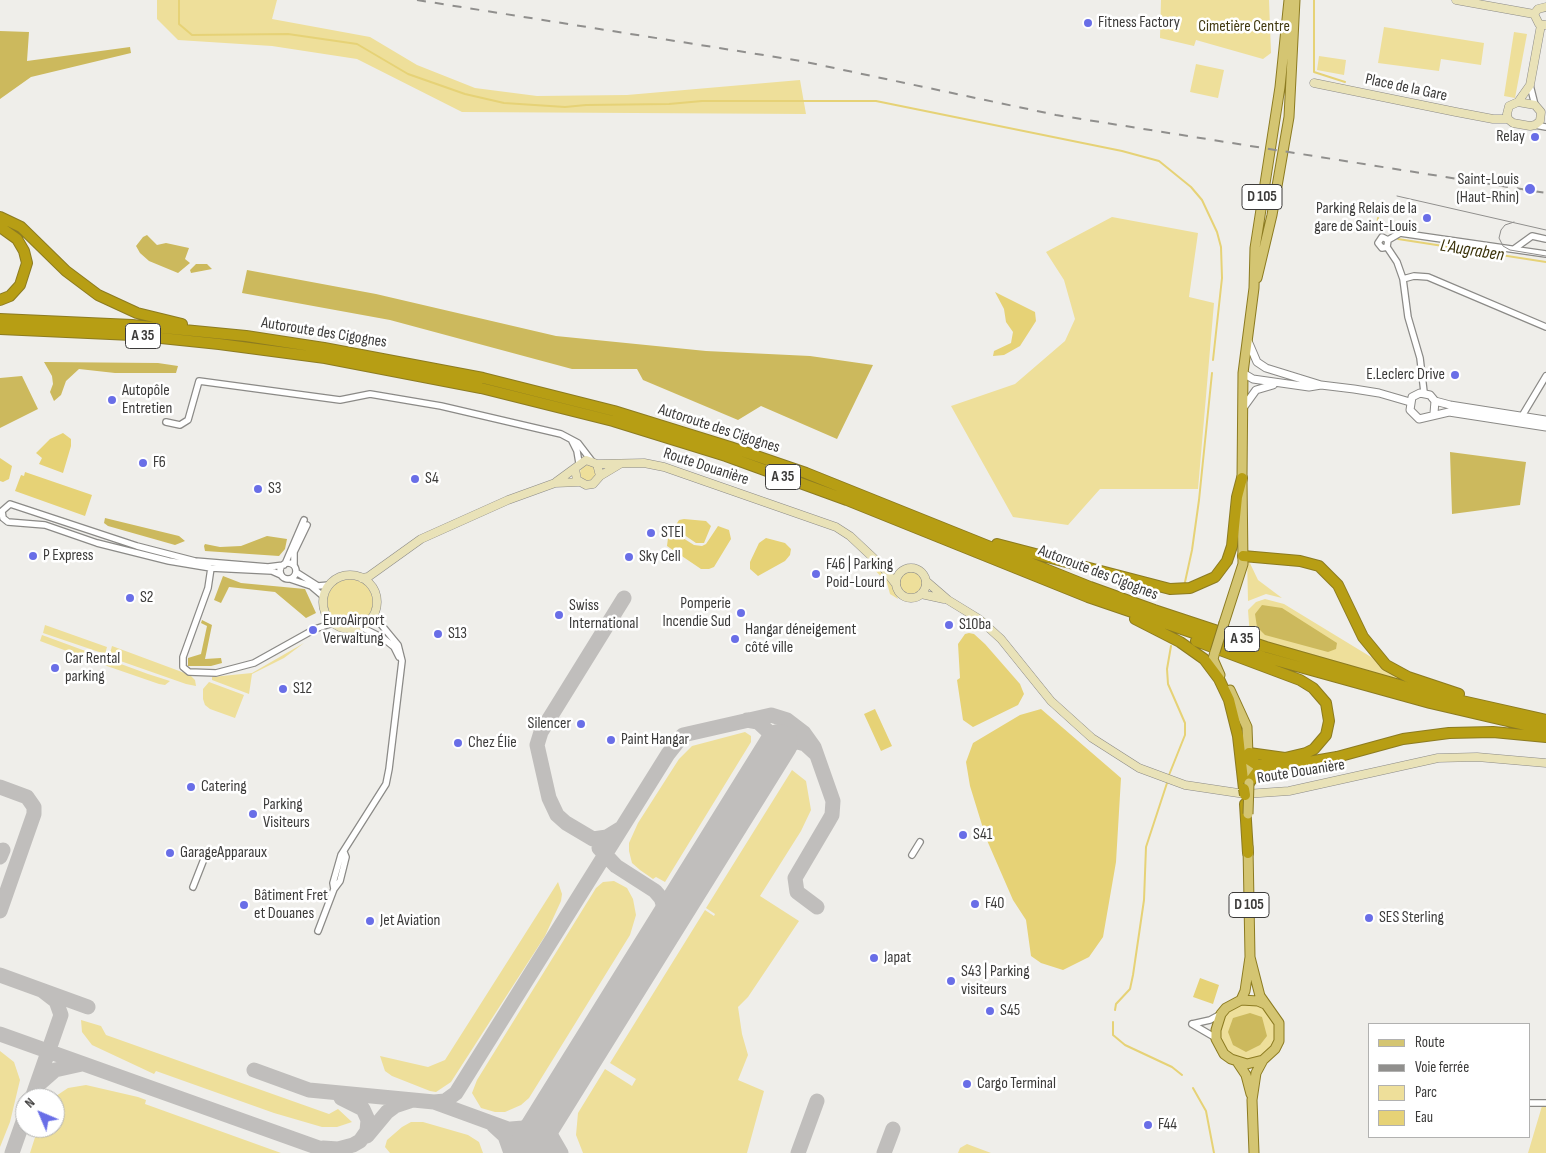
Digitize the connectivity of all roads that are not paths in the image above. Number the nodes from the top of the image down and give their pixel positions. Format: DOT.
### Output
graph roads {
  1 [pos="1289,0"];
  2 [pos="1296,0"];
  3 [pos="1456,0"];
  4 [pos="1545,5"];
  5 [pos="1534,14"];
  6 [pos="1543,25"];
  7 [pos="1314,83"];
  8 [pos="1530,85"];
  9 [pos="1518,102"];
  10 [pos="1534,105"];
  11 [pos="1507,110"];
  12 [pos="1494,119"];
  13 [pos="1508,119"];
  14 [pos="1543,119"];
  15 [pos="1535,125"];
  16 [pos="1546,127"];
  17 [pos="0,217"];
  18 [pos="0,227"];
  19 [pos="1546,239"];
  20 [pos="1388,240"];
  21 [pos="1387,247"];
  22 [pos="1514,249"];
  23 [pos="1546,254"];
  24 [pos="1404,279"];
  25 [pos="1254,288"];
  26 [pos="0,300"];
  27 [pos="0,319"];
  28 [pos="1546,327"];
  29 [pos="0,329"];
  30 [pos="230,334"];
  31 [pos="1247,338"];
  32 [pos="1243,373"];
  33 [pos="1546,376"];
  34 [pos="1281,384"];
  35 [pos="1322,385"];
  36 [pos="1424,392"];
  37 [pos="1435,401"];
  38 [pos="1410,402"];
  39 [pos="1243,408"];
  40 [pos="1434,413"];
  41 [pos="1522,416"];
  42 [pos="1546,420"];
  43 [pos="166,422"];
  44 [pos="1546,427"];
  45 [pos="571,439"];
  46 [pos="594,462"];
  47 [pos="622,464"];
  48 [pos="577,466"];
  49 [pos="600,476"];
  50 [pos="1242,478"];
  51 [pos="579,482"];
  52 [pos="555,483"];
  53 [pos="965,536"];
  54 [pos="1243,560"];
  55 [pos="284,564"];
  56 [pos="386,564"];
  57 [pos="294,565"];
  58 [pos="882,566"];
  59 [pos="211,568"];
  60 [pos="902,570"];
  61 [pos="296,572"];
  62 [pos="282,575"];
  63 [pos="362,578"];
  64 [pos="290,579"];
  65 [pos="926,581"];
  66 [pos="896,583"];
  67 [pos="329,585"];
  68 [pos="372,586"];
  69 [pos="921,594"];
  70 [pos="324,597"];
  71 [pos="948,600"];
  72 [pos="1105,603"];
  73 [pos="374,616"];
  74 [pos="333,623"];
  75 [pos="361,627"];
  76 [pos="402,661"];
  77 [pos="1527,716"];
  78 [pos="1546,720"];
  79 [pos="1546,730"];
  80 [pos="1546,737"];
  81 [pos="1248,756"];
  82 [pos="1546,763"];
  83 [pos="1267,766"];
  84 [pos="1246,786"];
  85 [pos="920,842"];
  86 [pos="1248,853"];
  87 [pos="912,855"];
  88 [pos="204,859"];
  89 [pos="193,887"];
  90 [pos="318,931"];
  91 [pos="1250,957"];
  92 [pos="1241,1000"];
  93 [pos="1265,1004"];
  94 [pos="1221,1014"];
  95 [pos="1216,1039"];
  96 [pos="1263,1060"];
  97 [pos="1238,1063"];
  98 [pos="1252,1100"];
  99 [pos="1531,1103"];
  100 [pos="1546,1103"];
  101 [pos="1254,1153"];
  1 -- 25 [label="main road, D 105"];
  2 -- 25 [label="main road, D 105"];
  3 -- 5 [label="main road"];
  4 -- 5 [label="main road"];
  5 -- 6 [label="main road"];
  6 -- 8 [label="main road"];
  7 -- 12 [label="main road, Place de la Gare"];
  8 -- 9 [label="main road"];
  8 -- 10 [label="street"];
  9 -- 10 [label="main road"];
  9 -- 11 [label="main road"];
  10 -- 14 [label="main road"];
  11 -- 12 [label="main road"];
  11 -- 13 [label="main road"];
  12 -- 13 [label="main road, Place de la Gare"];
  13 -- 15 [label="main road, Place de la Gare"];
  14 -- 15 [label="main road"];
  15 -- 16 [label="street"];
  17 -- 30 [label="highway"];
  18 -- 26 [label="highway"];
  19 -- 22 [label="street"];
  20 -- 21 [label="street"];
  20 -- 21 [label="street"];
  20 -- 22 [label="street"];
  21 -- 24 [label="street"];
  22 -- 23 [label="street"];
  24 -- 28 [label="street"];
  24 -- 36 [label="street"];
  25 -- 31 [label="main road, D 105"];
  27 -- 30 [label="highway, Autoroute des Cigognes / A 35"];
  29 -- 72 [label="highway, Autoroute des Cigognes / A 35"];
  30 -- 53 [label="highway, Autoroute des Cigognes / A 35"];
  31 -- 32 [label="main road, D 105"];
  31 -- 35 [label="street"];
  32 -- 34 [label="street"];
  32 -- 39 [label="main road, D 105"];
  33 -- 41 [label="street"];
  34 -- 35 [label="street"];
  34 -- 39 [label="street"];
  35 -- 38 [label="street"];
  36 -- 37 [label="street"];
  36 -- 38 [label="street"];
  37 -- 40 [label="street"];
  37 -- 41 [label="street"];
  38 -- 40 [label="street"];
  39 -- 50 [label="main road, D 105"];
  40 -- 44 [label="street"];
  41 -- 42 [label="street"];
  43 -- 45 [label="street"];
  45 -- 46 [label="street"];
  45 -- 48 [label="street"];
  46 -- 47 [label="main road, Route Douanière"];
  46 -- 48 [label="main road"];
  46 -- 49 [label="main road"];
  47 -- 49 [label="main road, Route Douanière"];
  47 -- 58 [label="main road, Route Douanière"];
  48 -- 51 [label="main road"];
  48 -- 52 [label="main road"];
  49 -- 51 [label="main road"];
  50 -- 53 [label="highway"];
  50 -- 54 [label="main road, D 105"];
  51 -- 52 [label="main road"];
  52 -- 56 [label="main road"];
  53 -- 77 [label="highway, Autoroute des Cigognes / A 35"];
  54 -- 77 [label="highway"];
  54 -- 81 [label="main road, D 105, bridge"];
  55 -- 57 [label="street"];
  55 -- 57 [label="street"];
  55 -- 59 [label="street"];
  55 -- 62 [label="street"];
  56 -- 63 [label="main road"];
  56 -- 68 [label="main road"];
  57 -- 61 [label="street"];
  58 -- 60 [label="main road"];
  58 -- 66 [label="main road, Route Douanière"];
  59 -- 62 [label="street"];
  59 -- 74 [label="street"];
  60 -- 65 [label="main road"];
  60 -- 66 [label="main road"];
  61 -- 64 [label="street"];
  61 -- 67 [label="street"];
  62 -- 64 [label="street"];
  63 -- 67 [label="main road"];
  63 -- 68 [label="main road"];
  64 -- 70 [label="street"];
  65 -- 69 [label="main road"];
  65 -- 71 [label="main road, Route Douanière"];
  66 -- 69 [label="main road"];
  67 -- 70 [label="main road"];
  68 -- 73 [label="main road"];
  69 -- 71 [label="main road, Route Douanière"];
  70 -- 74 [label="main road"];
  71 -- 82 [label="main road, Route Douanière"];
  72 -- 79 [label="highway, Autoroute des Cigognes / A 35"];
  72 -- 81 [label="highway"];
  72 -- 84 [label="highway"];
  73 -- 75 [label="main road"];
  73 -- 76 [label="street"];
  74 -- 75 [label="main road"];
  75 -- 76 [label="street"];
  76 -- 90 [label="street"];
  77 -- 78 [label="highway, Autoroute des Cigognes / A 35"];
  80 -- 83 [label="highway"];
  81 -- 83 [label="highway"];
  81 -- 84 [label="main road, D 105"];
  83 -- 84 [label="highway"];
  84 -- 86 [label="main road, D 105, bridge"];
  84 -- 86 [label="highway, bridge"];
  85 -- 87 [label="street"];
  86 -- 91 [label="main road, D 105"];
  88 -- 89 [label="street"];
  91 -- 92 [label="main road, D 105"];
  91 -- 93 [label="main road, D 105"];
  92 -- 93 [label="main road"];
  92 -- 94 [label="main road"];
  93 -- 96 [label="main road"];
  94 -- 95 [label="main road"];
  94 -- 95 [label="street"];
  95 -- 97 [label="main road"];
  96 -- 97 [label="main road"];
  96 -- 98 [label="main road"];
  97 -- 98 [label="main road"];
  98 -- 101 [label="main road"];
  99 -- 100 [label="street"];
}
